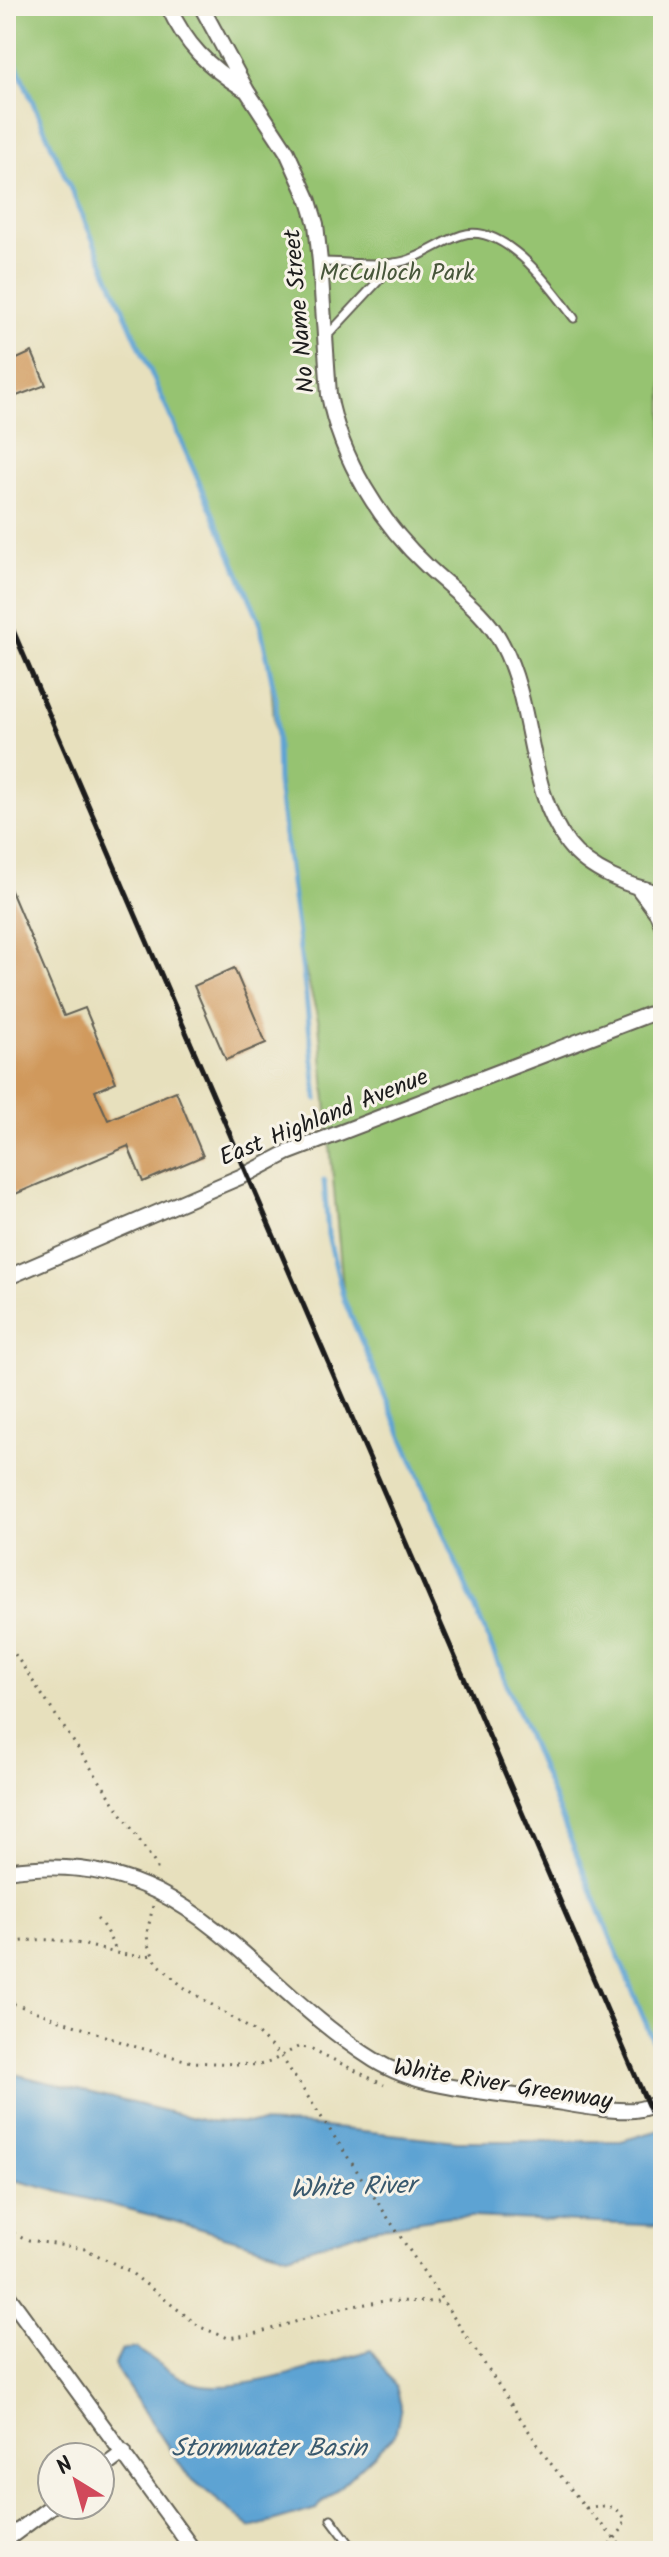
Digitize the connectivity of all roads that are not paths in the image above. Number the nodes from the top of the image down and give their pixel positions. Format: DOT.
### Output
graph roads {
  1 [pos="168,6"];
  2 [pos="201,6"];
  3 [pos="247,91"];
  4 [pos="320,262"];
  5 [pos="395,263"];
  6 [pos="574,318"];
  7 [pos="325,338"];
  8 [pos="639,889"];
  9 [pos="663,893"];
  10 [pos="663,927"];
  11 [pos="663,1009"];
  12 [pos="6,1278"];
  13 [pos="6,1871"];
  14 [pos="663,2101"];
  15 [pos="6,2293"];
  16 [pos="124,2452"];
  17 [pos="116,2458"];
  18 [pos="36,2518"];
  19 [pos="331,2519"];
  20 [pos="6,2540"];
  21 [pos="194,2551"];
  22 [pos="355,2551"];
  1 -- 3 [label="street, No Name Street"];
  2 -- 3 [label="street, No Name Street"];
  3 -- 4 [label="street, No Name Street"];
  4 -- 5 [label="lane"];
  4 -- 7 [label="street, No Name Street"];
  5 -- 6 [label="lane"];
  5 -- 7 [label="lane"];
  7 -- 8 [label="street, No Name Street"];
  8 -- 9 [label="street, No Name Street"];
  8 -- 10 [label="street"];
  11 -- 12 [label="street, East Highland Avenue"];
  13 -- 14 [label="street"];
  15 -- 16 [label="street"];
  16 -- 17 [label="street"];
  16 -- 21 [label="street"];
  18 -- 20 [label="street"];
  19 -- 22 [label="lane"];
}
